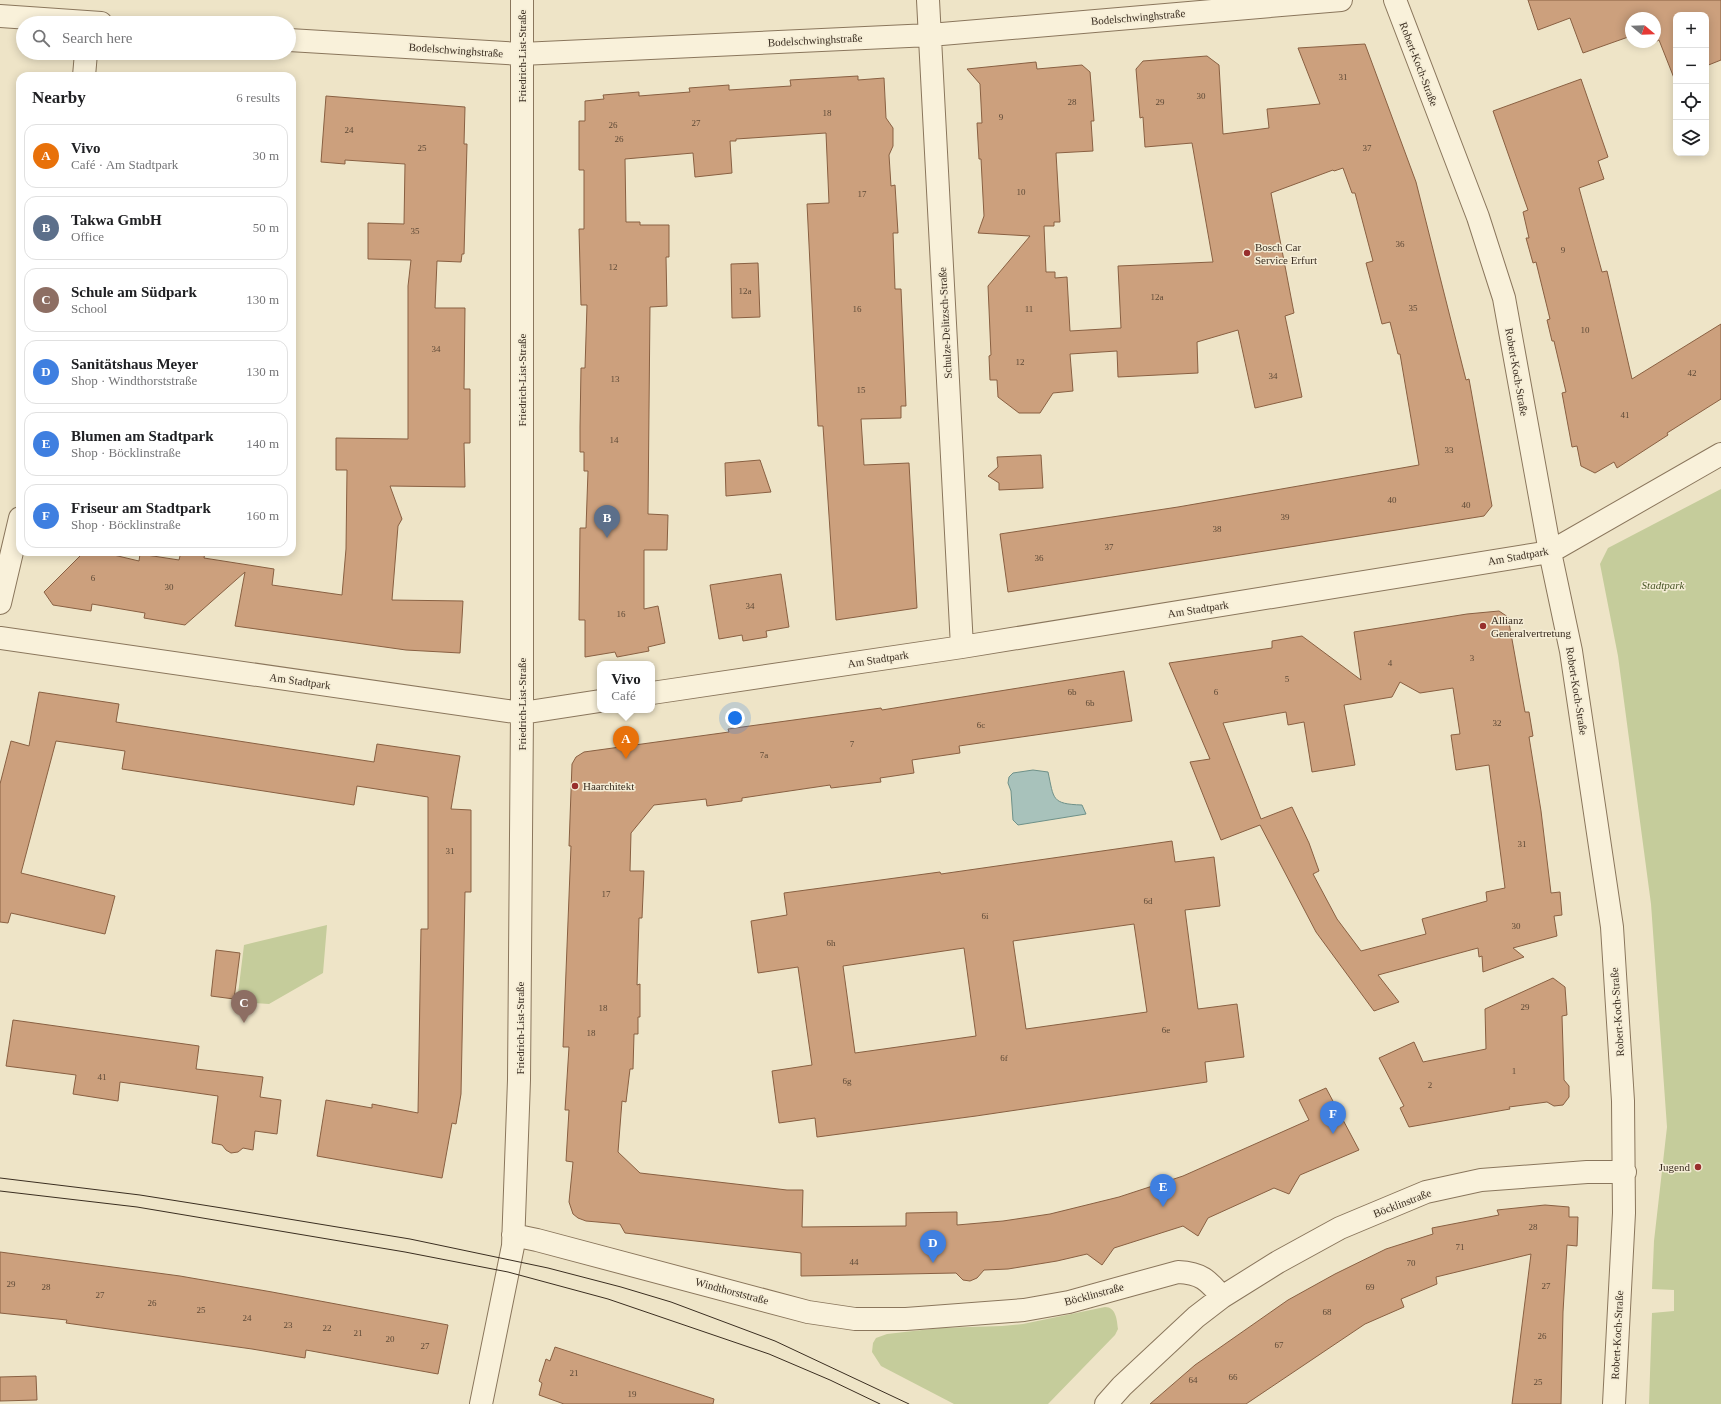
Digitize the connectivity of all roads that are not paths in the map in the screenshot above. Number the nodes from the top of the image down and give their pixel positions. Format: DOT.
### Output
graph roads {
  1 [pos="522,0"];
  2 [pos="928,0"];
  3 [pos="1341,0"];
  4 [pos="1395,0"];
  5 [pos="0,16"];
  6 [pos="16,17"];
  7 [pos="930,35"];
  8 [pos="296,40"];
  9 [pos="522,54"];
  10 [pos="85,60"];
  11 [pos="84,72"];
  12 [pos="1721,454"];
  13 [pos="16,535"];
  14 [pos="1550,552"];
  15 [pos="0,603"];
  16 [pos="0,638"];
  17 [pos="962,647"];
  18 [pos="655,693"];
  19 [pos="597,701"];
  20 [pos="522,713"];
  21 [pos="1625,1172"];
  22 [pos="513,1235"];
  23 [pos="1222,1296"];
  24 [pos="955,1316"];
  25 [pos="481,1404"];
  26 [pos="1106,1404"];
  27 [pos="1614,1404"];
  1 -- 9 [label="street, Friedrich-List-Straße"];
  2 -- 7 [label="street, Schulze-Delitzsch-Straße"];
  3 -- 7 [label="street, Bodelschwinghstraße"];
  4 -- 14 [label="street, Robert-Koch-Straße"];
  5 -- 6 [label="street"];
  7 -- 9 [label="street, Bodelschwinghstraße"];
  7 -- 17 [label="street, Schulze-Delitzsch-Straße"];
  8 -- 9 [label="street, Bodelschwinghstraße"];
  9 -- 20 [label="street, Friedrich-List-Straße"];
  10 -- 11 [label="street"];
  12 -- 14 [label="street, Am Stadtpark"];
  13 -- 15 [label="street"];
  14 -- 17 [label="street, Am Stadtpark"];
  14 -- 21 [label="street, Robert-Koch-Straße"];
  16 -- 20 [label="street, Am Stadtpark"];
  17 -- 18 [label="street, Am Stadtpark"];
  19 -- 20 [label="street, Am Stadtpark"];
  20 -- 22 [label="street, Friedrich-List-Straße"];
  21 -- 23 [label="street, Böcklinstraße"];
  21 -- 27 [label="street, Robert-Koch-Straße"];
  22 -- 24 [label="street, Windthorststraße"];
  22 -- 25 [label="street, Friedrich-List-Straße"];
  23 -- 24 [label="street, Böcklinstraße"];
  23 -- 26 [label="street, Böcklinstraße"];
}
